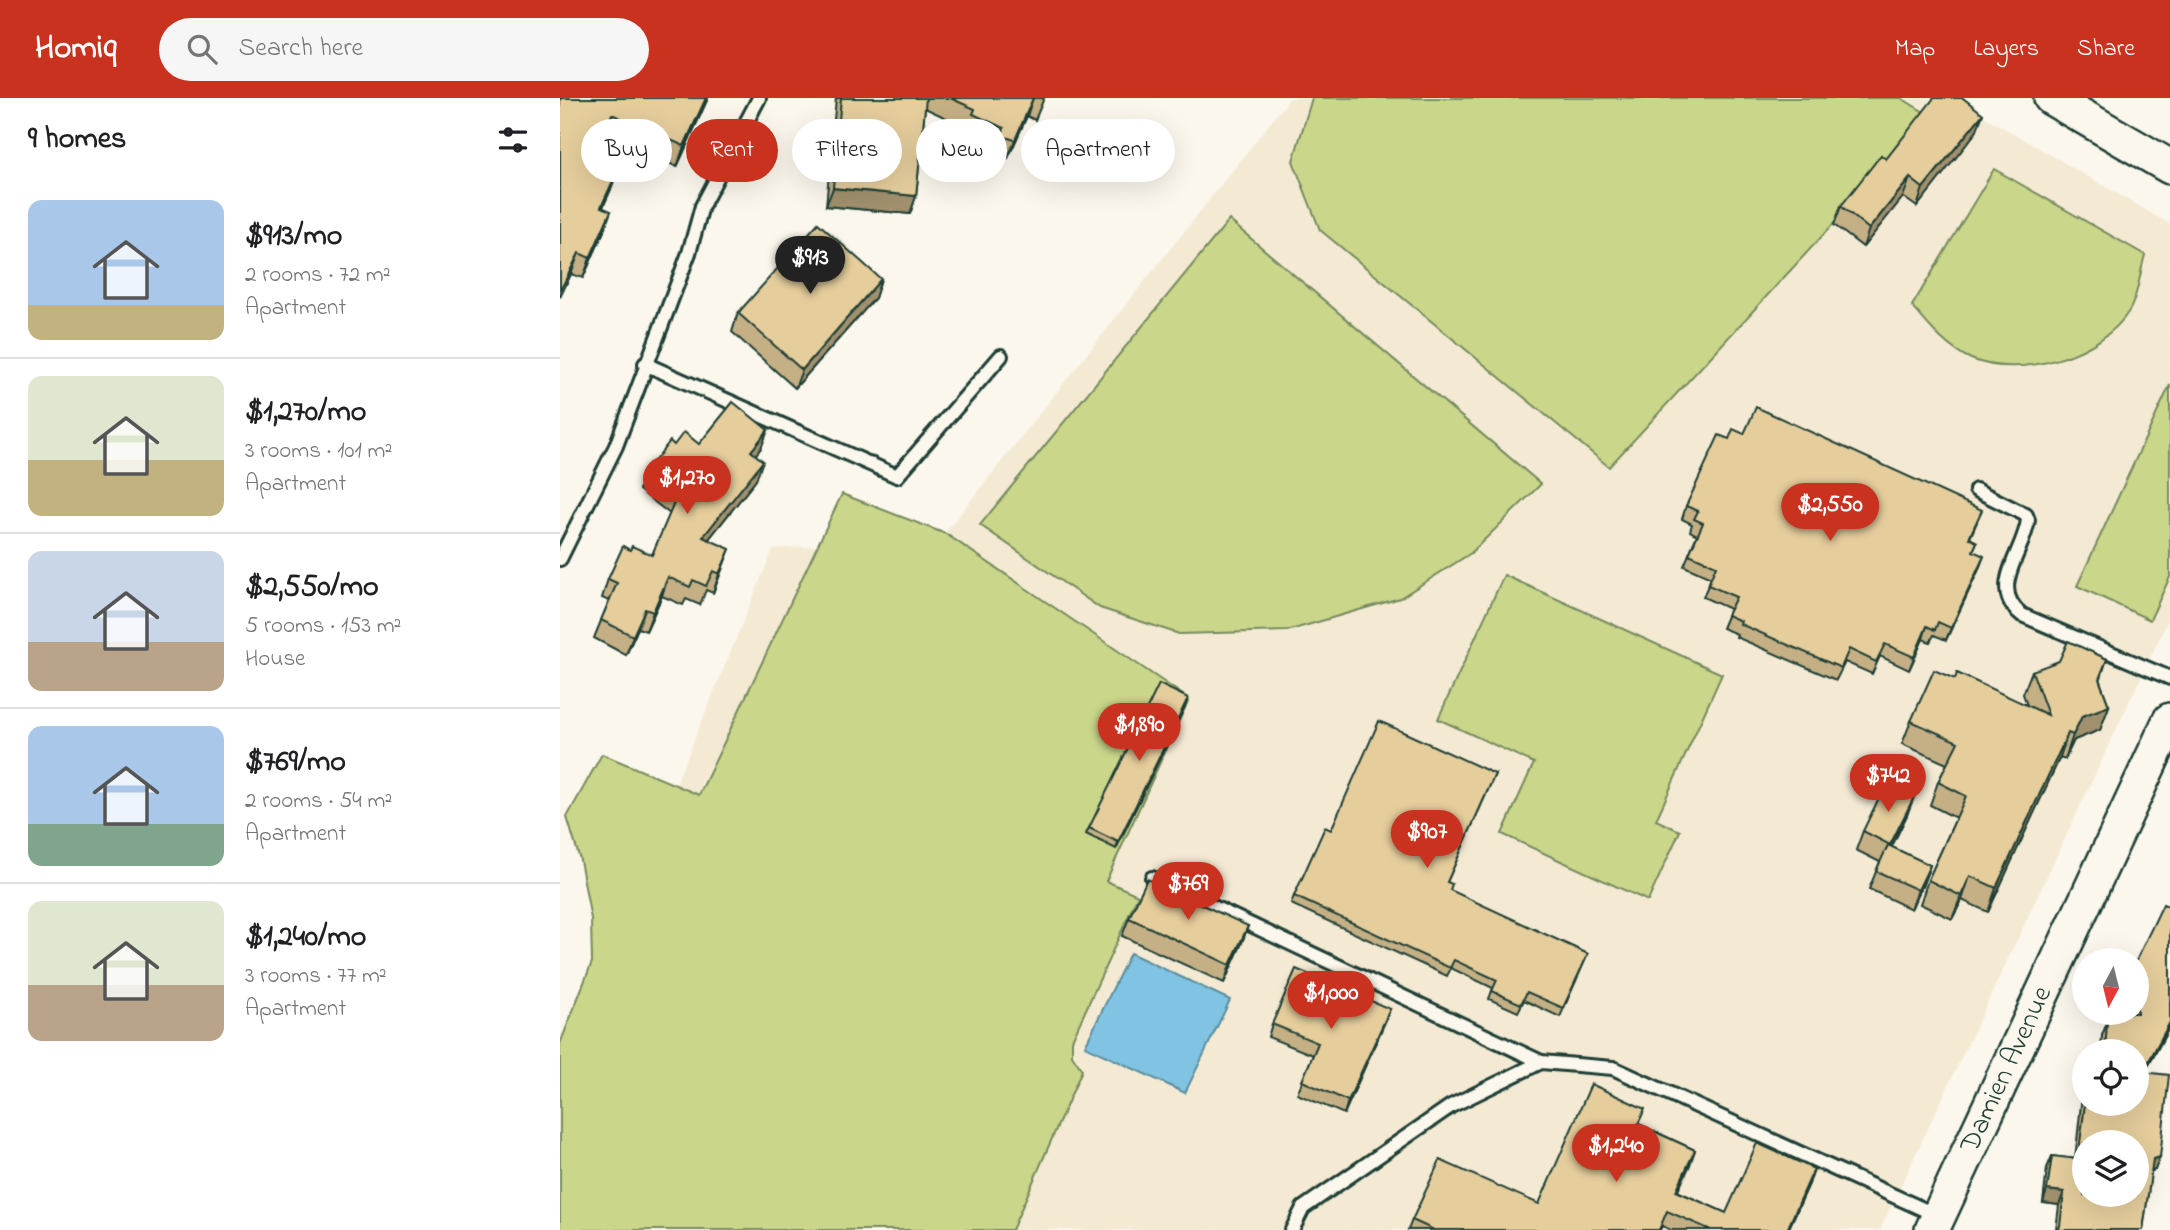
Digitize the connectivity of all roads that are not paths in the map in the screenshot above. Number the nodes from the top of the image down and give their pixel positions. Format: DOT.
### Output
graph roads {
  1 [pos="759,98"];
  2 [pos="2051,98"];
  3 [pos="2170,167"];
  4 [pos="1001,356"];
  5 [pos="645,364"];
  6 [pos="1976,489"];
  7 [pos="560,559"];
  8 [pos="2170,678"];
  9 [pos="2170,720"];
  10 [pos="1152,878"];
  11 [pos="1541,1062"];
  12 [pos="1935,1223"];
  13 [pos="1292,1230"];
  1 -- 5 [label="lane"];
  2 -- 3 [label="street"];
  4 -- 5 [label="lane"];
  5 -- 7 [label="lane"];
  6 -- 8 [label="lane"];
  9 -- 12 [label="street, Damien Avenue"];
  10 -- 11 [label="lane"];
  11 -- 12 [label="lane"];
  11 -- 13 [label="lane"];
}
